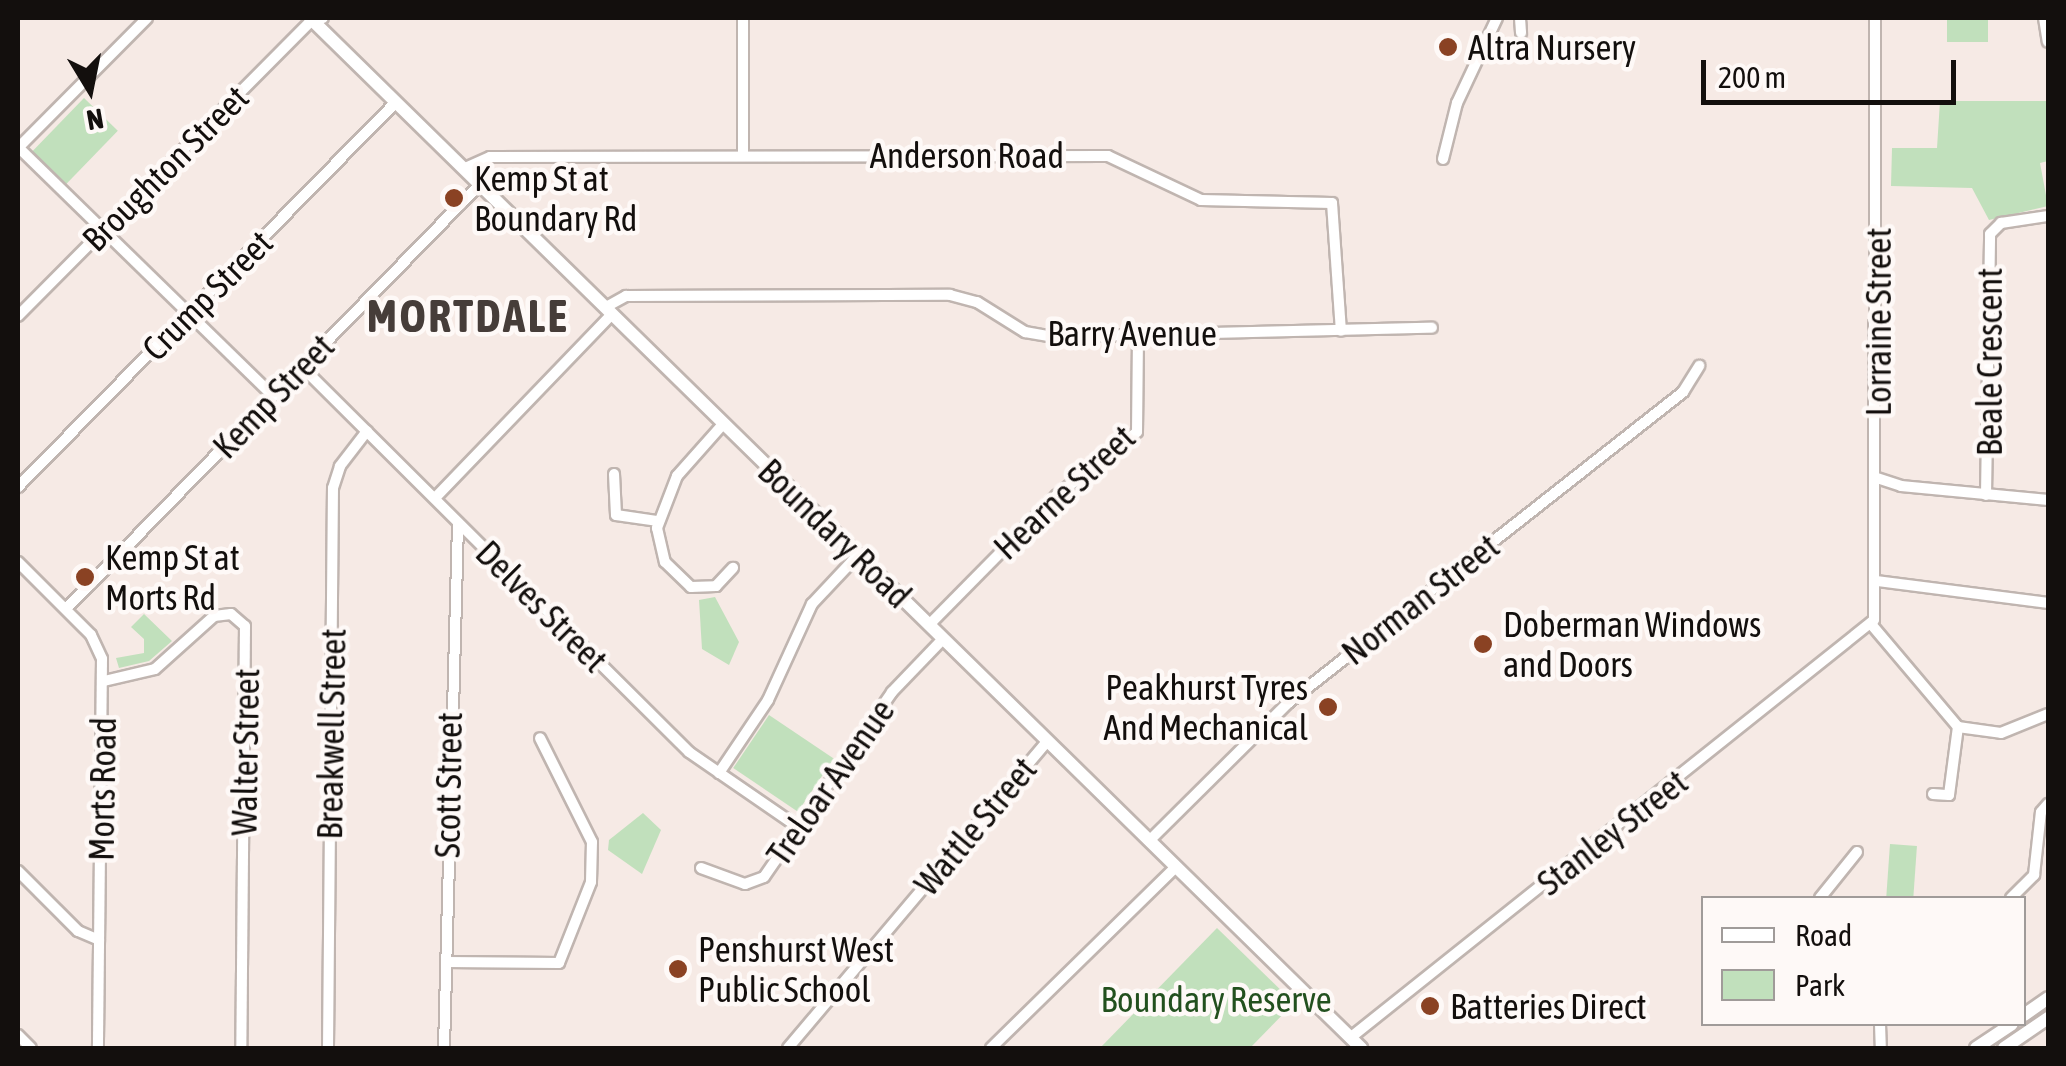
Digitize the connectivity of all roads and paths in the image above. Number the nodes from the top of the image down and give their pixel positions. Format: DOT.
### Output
graph roads {
  1 [pos="148,18"];
  2 [pos="315,18"];
  3 [pos="743,18"];
  4 [pos="1497,18"];
  5 [pos="1520,18"];
  6 [pos="1875,18"];
  7 [pos="2044,18"];
  8 [pos="1521,34"];
  9 [pos="2048,42"];
  10 [pos="396,102"];
  11 [pos="18,147"];
  12 [pos="744,156"];
  13 [pos="1443,159"];
  14 [pos="464,168"];
  15 [pos="480,184"];
  16 [pos="2048,216"];
  17 [pos="102,230"];
  18 [pos="609,311"];
  19 [pos="188,314"];
  20 [pos="18,316"];
  21 [pos="1432,328"];
  22 [pos="1341,331"];
  23 [pos="1138,335"];
  24 [pos="1699,366"];
  25 [pos="302,367"];
  26 [pos="273,396"];
  27 [pos="724,423"];
  28 [pos="367,431"];
  29 [pos="614,474"];
  30 [pos="1876,478"];
  31 [pos="18,487"];
  32 [pos="1986,494"];
  33 [pos="435,498"];
  34 [pos="2048,500"];
  35 [pos="657,521"];
  36 [pos="458,523"];
  37 [pos="857,556"];
  38 [pos="18,562"];
  39 [pos="733,568"];
  40 [pos="1877,581"];
  41 [pos="2048,604"];
  42 [pos="66,609"];
  43 [pos="1871,624"];
  44 [pos="929,625"];
  45 [pos="944,639"];
  46 [pos="104,681"];
  47 [pos="2048,714"];
  48 [pos="1958,727"];
  49 [pos="540,738"];
  50 [pos="1047,742"];
  51 [pos="719,773"];
  52 [pos="1932,794"];
  53 [pos="2048,804"];
  54 [pos="798,827"];
  55 [pos="1149,841"];
  56 [pos="1856,852"];
  57 [pos="701,868"];
  58 [pos="1175,868"];
  59 [pos="18,871"];
  60 [pos="1822,896"];
  61 [pos="2013,896"];
  62 [pos="99,940"];
  63 [pos="447,962"];
  64 [pos="2048,998"];
  65 [pos="2026,1014"];
  66 [pos="2048,1018"];
  67 [pos="2009,1026"];
  68 [pos="18,1035"];
  69 [pos="1350,1038"];
  70 [pos="32,1048"];
  71 [pos="98,1048"];
  72 [pos="241,1048"];
  73 [pos="328,1048"];
  74 [pos="444,1048"];
  75 [pos="788,1048"];
  76 [pos="993,1048"];
  77 [pos="1361,1048"];
  78 [pos="1979,1048"];
  79 [pos="2004,1048"];
  1 -- 11 [label="street"];
  2 -- 10 [label="main road, Boundary Road"];
  2 -- 17 [label="street, Broughton Street"];
  3 -- 12 [label="street"];
  4 -- 13 [label="street"];
  5 -- 8 [label="street"];
  6 -- 30 [label="street, Lorraine Street"];
  7 -- 9 [label="street"];
  10 -- 14 [label="main road, Boundary Road"];
  10 -- 19 [label="street, Crump Street"];
  11 -- 17 [label="street"];
  12 -- 14 [label="street, Anderson Road"];
  12 -- 22 [label="street, Anderson Road"];
  14 -- 15 [label="main road, Boundary Road"];
  15 -- 18 [label="main road, Boundary Road"];
  15 -- 25 [label="street, Kemp Street"];
  16 -- 32 [label="street, Beale Crescent"];
  17 -- 19 [label="street"];
  17 -- 20 [label="street, Broughton Street"];
  18 -- 23 [label="street, Barry Avenue"];
  18 -- 27 [label="main road, Boundary Road"];
  18 -- 33 [label="street"];
  19 -- 26 [label="street"];
  19 -- 31 [label="street, Crump Street"];
  21 -- 22 [label="street, Barry Avenue"];
  22 -- 23 [label="street, Barry Avenue"];
  23 -- 44 [label="street, Hearne Street"];
  24 -- 55 [label="street, Norman Street"];
  25 -- 26 [label="street, Kemp Street"];
  25 -- 28 [label="street, Delves Street"];
  26 -- 42 [label="street, Kemp Street"];
  27 -- 35 [label="street"];
  27 -- 37 [label="main road, Boundary Road"];
  28 -- 33 [label="street, Delves Street"];
  28 -- 73 [label="street, Breakwell Street"];
  29 -- 35 [label="street"];
  30 -- 32 [label="street"];
  30 -- 40 [label="street, Lorraine Street"];
  32 -- 34 [label="street"];
  33 -- 36 [label="street, Delves Street"];
  35 -- 39 [label="street"];
  36 -- 51 [label="street, Delves Street"];
  36 -- 63 [label="street, Scott Street"];
  37 -- 44 [label="main road, Boundary Road"];
  37 -- 51 [label="street"];
  38 -- 42 [label="street, Morts Road"];
  40 -- 41 [label="street"];
  40 -- 43 [label="street, Lorraine Street"];
  42 -- 46 [label="street, Morts Road"];
  43 -- 48 [label="street"];
  43 -- 69 [label="street, Stanley Street"];
  44 -- 45 [label="main road, Boundary Road"];
  45 -- 50 [label="main road, Boundary Road"];
  45 -- 54 [label="street, Treloar Avenue"];
  46 -- 62 [label="street, Morts Road"];
  46 -- 72 [label="street, Walter Street"];
  47 -- 48 [label="street"];
  48 -- 52 [label="street"];
  49 -- 63 [label="street"];
  50 -- 55 [label="main road, Boundary Road"];
  50 -- 75 [label="street, Wattle Street"];
  51 -- 54 [label="street, Delves Street"];
  53 -- 61 [label="street"];
  54 -- 57 [label="street, Treloar Avenue"];
  55 -- 58 [label="main road, Boundary Road"];
  56 -- 60 [label="street"];
  58 -- 69 [label="main road, Boundary Road"];
  58 -- 76 [label="street"];
  59 -- 62 [label="street"];
  62 -- 71 [label="street, Morts Road"];
  63 -- 74 [label="street, Scott Street"];
  64 -- 65 [label="main road"];
  66 -- 79 [label="main road"];
  67 -- 78 [label="main road"];
  68 -- 70 [label="street"];
  69 -- 77 [label="main road, Boundary Road"];
}
